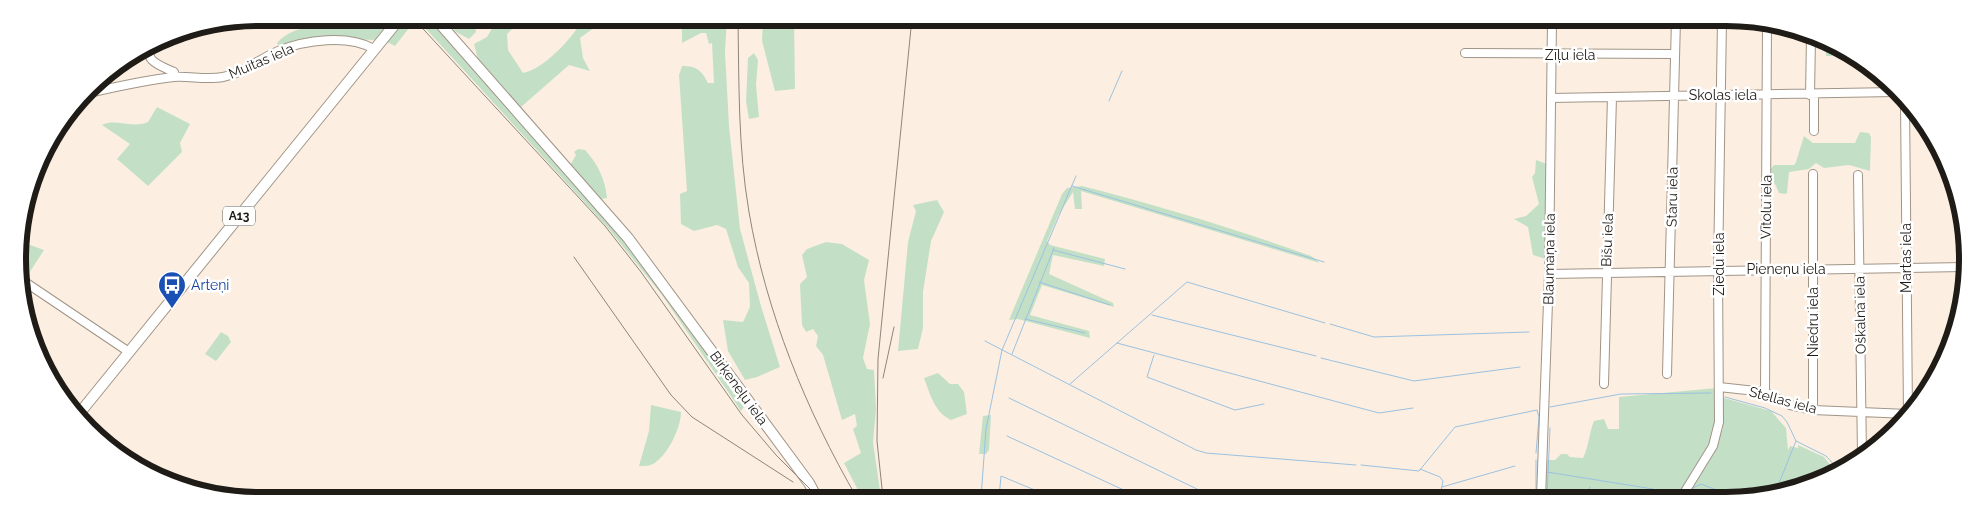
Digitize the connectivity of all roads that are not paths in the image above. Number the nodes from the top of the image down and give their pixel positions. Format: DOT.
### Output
graph roads {
  1 [pos="393,26"];
  2 [pos="442,26"];
  3 [pos="1552,26"];
  4 [pos="1676,26"];
  5 [pos="1722,26"];
  6 [pos="1767,30"];
  7 [pos="1811,43"];
  8 [pos="374,49"];
  9 [pos="1465,53"];
  10 [pos="149,54"];
  11 [pos="1675,54"];
  12 [pos="1552,55"];
  13 [pos="175,77"];
  14 [pos="97,91"];
  15 [pos="1889,92"];
  16 [pos="1721,95"];
  17 [pos="1767,95"];
  18 [pos="1812,95"];
  19 [pos="1674,96"];
  20 [pos="1612,97"];
  21 [pos="1551,98"];
  22 [pos="1905,110"];
  23 [pos="1814,131"];
  24 [pos="1813,174"];
  25 [pos="1858,175"];
  26 [pos="1958,267"];
  27 [pos="1860,268"];
  28 [pos="1906,268"];
  29 [pos="1765,269"];
  30 [pos="1670,270"];
  31 [pos="1718,270"];
  32 [pos="1813,270"];
  33 [pos="1606,272"];
  34 [pos="1549,274"];
  35 [pos="28,284"];
  36 [pos="129,352"];
  37 [pos="1666,374"];
  38 [pos="1604,384"];
  39 [pos="1719,387"];
  40 [pos="1765,392"];
  41 [pos="1908,404"];
  42 [pos="82,410"];
  43 [pos="1813,410"];
  44 [pos="1861,412"];
  45 [pos="1900,414"];
  46 [pos="1862,448"];
  47 [pos="814,492"];
  48 [pos="1541,492"];
  49 [pos="1684,492"];
  1 -- 8 [label="main road, A13"];
  2 -- 47 [label="main road, Birķeneļu iela"];
  3 -- 12 [label="street, Blaumaņa iela"];
  4 -- 11 [label="street, Staru iela"];
  5 -- 16 [label="street, Ziedu iela"];
  6 -- 17 [label="street, Vītolu iela"];
  7 -- 18 [label="street"];
  8 -- 13 [label="street, Muitas iela"];
  8 -- 36 [label="main road, A13"];
  9 -- 12 [label="street, Zīļu iela"];
  10 -- 13 [label="street"];
  11 -- 12 [label="street, Zīļu iela"];
  11 -- 19 [label="street, Staru iela"];
  12 -- 21 [label="street, Blaumaņa iela"];
  13 -- 14 [label="street, Muitas iela"];
  15 -- 18 [label="street, Skolas iela"];
  16 -- 17 [label="street, Skolas iela"];
  16 -- 19 [label="street, Skolas iela"];
  16 -- 31 [label="street, Ziedu iela"];
  17 -- 18 [label="street, Skolas iela"];
  17 -- 29 [label="street, Vītolu iela"];
  18 -- 23 [label="street"];
  19 -- 20 [label="street, Skolas iela"];
  19 -- 30 [label="street, Staru iela"];
  20 -- 21 [label="street, Skolas iela"];
  20 -- 33 [label="street, Bišu iela"];
  21 -- 34 [label="street, Blaumaņa iela"];
  22 -- 28 [label="street, Martas iela"];
  24 -- 32 [label="street, Niedru iela"];
  25 -- 27 [label="street, Oškalna iela"];
  26 -- 28 [label="street, Pieneņu iela"];
  27 -- 28 [label="street, Pieneņu iela"];
  27 -- 32 [label="street, Pieneņu iela"];
  27 -- 44 [label="street, Oškalna iela"];
  28 -- 41 [label="street, Martas iela"];
  29 -- 31 [label="street, Pieneņu iela"];
  29 -- 32 [label="street, Pieneņu iela"];
  29 -- 40 [label="street, Vītolu iela"];
  30 -- 31 [label="street, Pieneņu iela"];
  30 -- 33 [label="street, Pieneņu iela"];
  30 -- 37 [label="street, Staru iela"];
  31 -- 39 [label="street, Ziedu iela"];
  32 -- 43 [label="street, Niedru iela"];
  33 -- 34 [label="street, Pieneņu iela"];
  33 -- 38 [label="street, Bišu iela"];
  34 -- 48 [label="street, Blaumaņa iela"];
  35 -- 36 [label="street"];
  36 -- 42 [label="main road, A13"];
  39 -- 40 [label="street, Stellas iela"];
  39 -- 49 [label="street, Ziedu iela"];
  40 -- 43 [label="street, Stellas iela"];
  43 -- 44 [label="street, Stellas iela"];
  44 -- 45 [label="street, Stellas iela"];
  44 -- 46 [label="street, Oškalna iela"];
}
